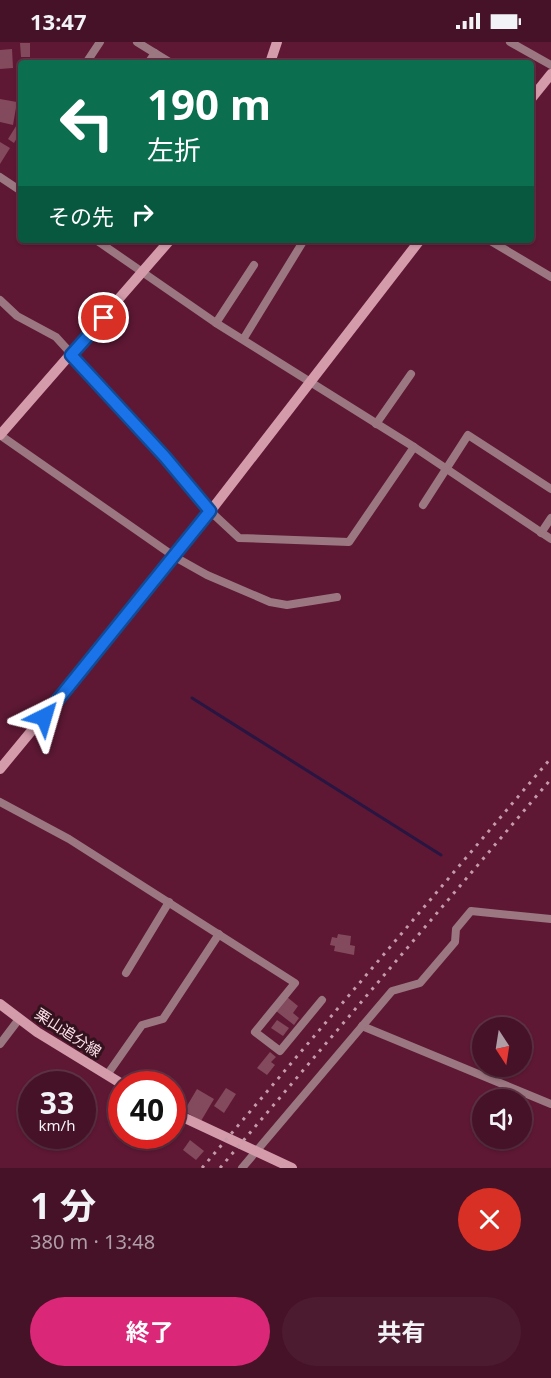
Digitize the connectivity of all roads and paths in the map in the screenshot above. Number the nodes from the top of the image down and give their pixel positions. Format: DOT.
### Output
graph roads {
  1 [pos="100,42"];
  2 [pos="137,42"];
  3 [pos="278,42"];
  4 [pos="510,42"];
  5 [pos="155,53"];
  6 [pos="88,60"];
  7 [pos="150,60"];
  8 [pos="166,60"];
  9 [pos="271,60"];
  10 [pos="551,65"];
  11 [pos="551,74"];
  12 [pos="534,95"];
  13 [pos="0,177"];
  14 [pos="18,189"];
  15 [pos="100,243"];
  16 [pos="168,243"];
  17 [pos="302,243"];
  18 [pos="418,243"];
  19 [pos="494,243"];
  20 [pos="254,265"];
  21 [pos="144,272"];
  22 [pos="551,277"];
  23 [pos="0,300"];
  24 [pos="216,323"];
  25 [pos="244,339"];
  26 [pos="71,355"];
  27 [pos="411,374"];
  28 [pos="310,381"];
  29 [pos="376,424"];
  30 [pos="0,435"];
  31 [pos="414,447"];
  32 [pos="446,469"];
  33 [pos="551,489"];
  34 [pos="423,505"];
  35 [pos="210,511"];
  36 [pos="551,519"];
  37 [pos="541,533"];
  38 [pos="551,539"];
  39 [pos="175,556"];
  40 [pos="337,597"];
  41 [pos="0,769"];
  42 [pos="0,802"];
  43 [pos="169,902"];
  44 [pos="551,919"];
  45 [pos="219,934"];
  46 [pos="126,973"];
  47 [pos="322,1000"];
  48 [pos="0,1004"];
  49 [pos="20,1019"];
  50 [pos="362,1026"];
  51 [pos="0,1044"];
  52 [pos="107,1075"];
  53 [pos="551,1104"];
  54 [pos="186,1119"];
  55 [pos="255,1153"];
  56 [pos="242,1168"];
  57 [pos="292,1168"];
  1 -- 6 [label="street"];
  2 -- 5 [label="street"];
  3 -- 9 [label="street"];
  4 -- 10 [label="street"];
  5 -- 7 [label="street"];
  5 -- 8 [label="street"];
  11 -- 12 [label="street"];
  13 -- 14 [label="street"];
  15 -- 21 [label="street"];
  16 -- 21 [label="street"];
  17 -- 25 [label="street"];
  18 -- 28 [label="street"];
  19 -- 22 [label="street"];
  20 -- 24 [label="street"];
  21 -- 24 [label="street"];
  21 -- 26 [label="street"];
  23 -- 26 [label="street"];
  24 -- 25 [label="street"];
  25 -- 28 [label="street"];
  26 -- 30 [label="street"];
  26 -- 35 [label="street"];
  27 -- 29 [label="street"];
  28 -- 29 [label="street"];
  28 -- 35 [label="street"];
  29 -- 31 [label="street"];
  30 -- 39 [label="street"];
  31 -- 32 [label="street"];
  31 -- 35 [label="street"];
  32 -- 33 [label="street"];
  32 -- 34 [label="street"];
  32 -- 37 [label="street"];
  35 -- 39 [label="street"];
  36 -- 37 [label="street"];
  37 -- 38 [label="street"];
  39 -- 40 [label="street"];
  39 -- 41 [label="street"];
  42 -- 43 [label="street"];
  43 -- 45 [label="street"];
  43 -- 46 [label="street"];
  44 -- 50 [label="street"];
  45 -- 47 [label="street"];
  45 -- 52 [label="street"];
  48 -- 49 [label="street, 栗山追分線"];
  49 -- 51 [label="street"];
  49 -- 52 [label="street, 栗山追分線"];
  50 -- 53 [label="street"];
  50 -- 55 [label="street"];
  54 -- 55 [label="street"];
  55 -- 56 [label="street"];
  55 -- 57 [label="street"];
}
